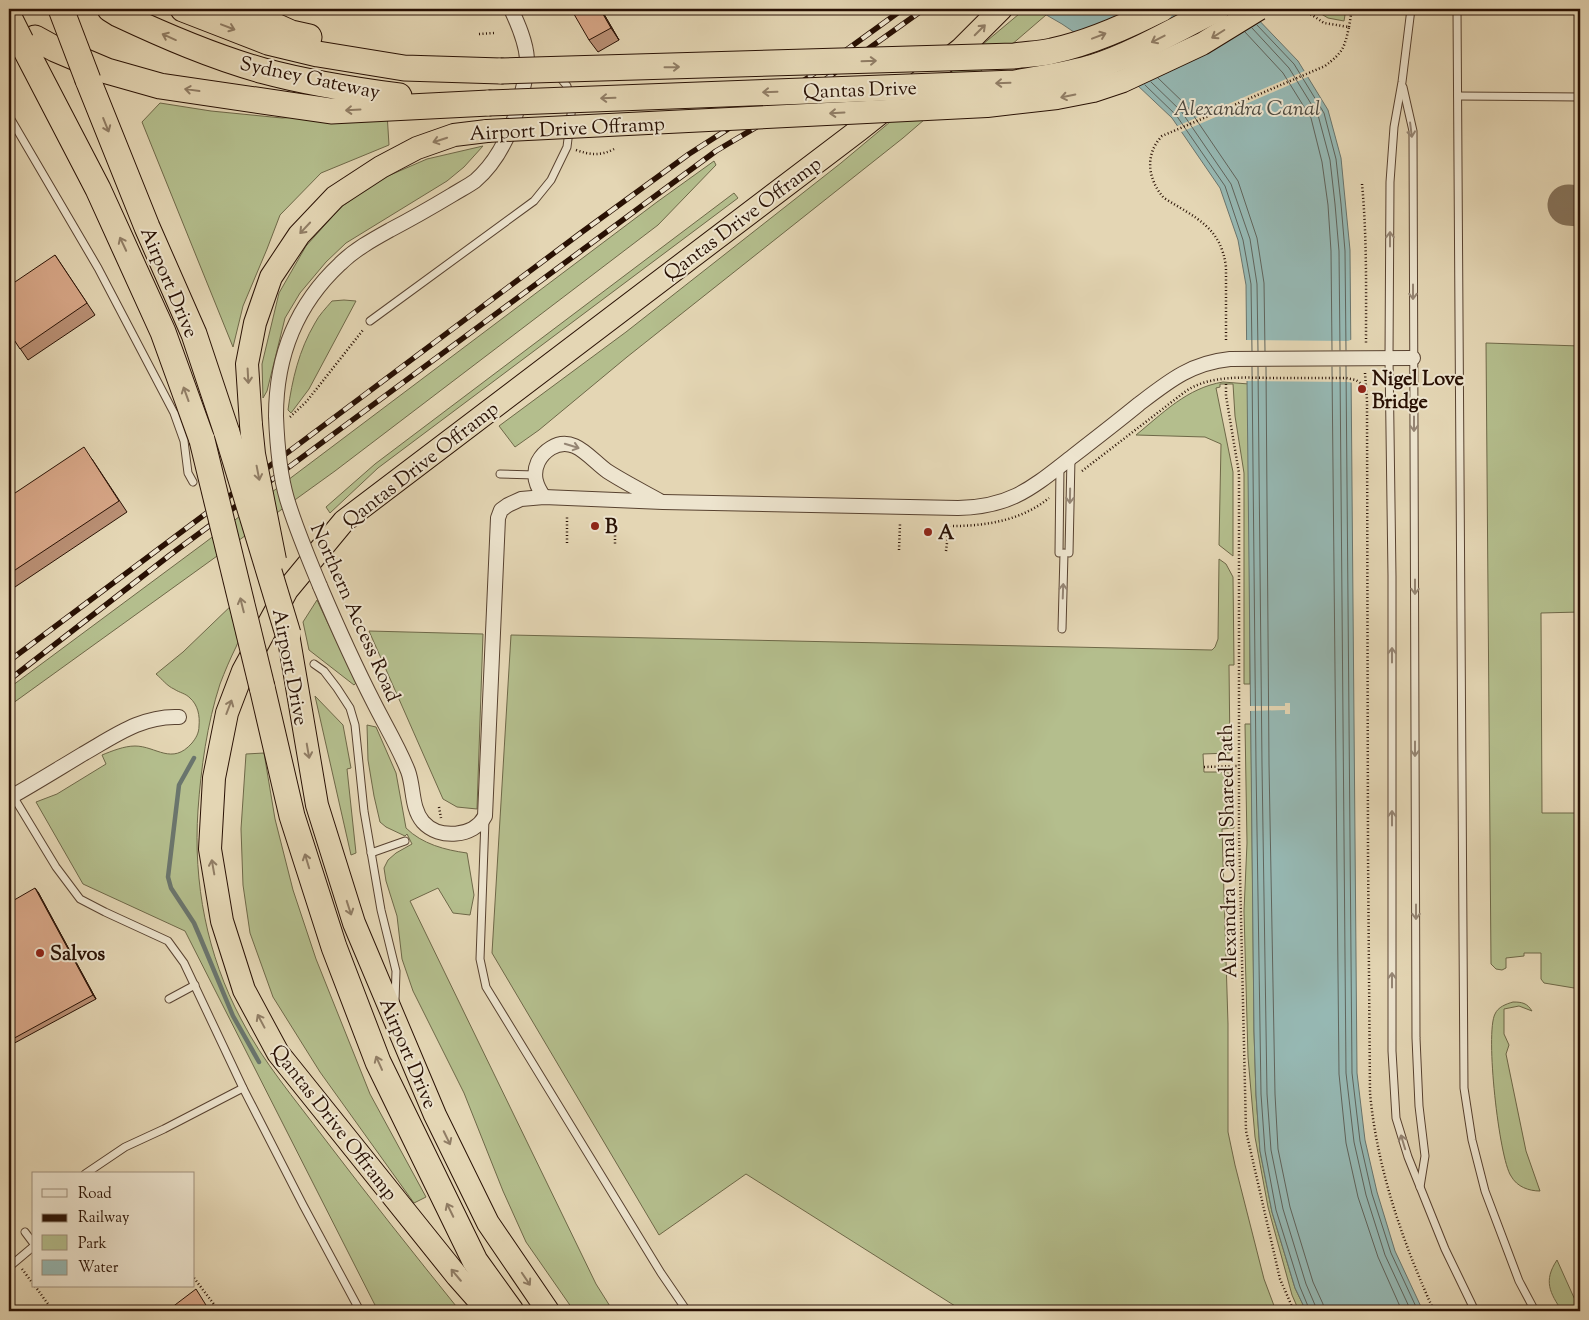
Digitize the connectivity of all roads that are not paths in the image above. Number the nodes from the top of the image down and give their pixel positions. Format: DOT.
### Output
graph roads {
  1 [pos="61,9"];
  2 [pos="110,9"];
  3 [pos="183,9"];
  4 [pos="238,9"];
  5 [pos="511,9"];
  6 [pos="1001,9"];
  7 [pos="1161,9"];
  8 [pos="1216,9"];
  9 [pos="1259,9"];
  10 [pos="1411,9"];
  11 [pos="1457,9"];
  12 [pos="9,17"];
  13 [pos="21,43"];
  14 [pos="535,61"];
  15 [pos="500,72"];
  16 [pos="1402,82"];
  17 [pos="1458,96"];
  18 [pos="1580,97"];
  19 [pos="489,103"];
  20 [pos="9,116"];
  21 [pos="370,321"];
  22 [pos="1389,358"];
  23 [pos="1413,358"];
  24 [pos="1066,462"];
  25 [pos="500,474"];
  26 [pos="535,475"];
  27 [pos="193,482"];
  28 [pos="544,498"];
  29 [pos="663,502"];
  30 [pos="1064,553"];
  31 [pos="1062,629"];
  32 [pos="288,634"];
  33 [pos="314,664"];
  34 [pos="179,717"];
  35 [pos="11,797"];
  36 [pos="485,816"];
  37 [pos="405,841"];
  38 [pos="371,853"];
  39 [pos="195,985"];
  40 [pos="169,999"];
  41 [pos="394,1018"];
  42 [pos="243,1088"];
  43 [pos="88,1172"];
  44 [pos="1420,1187"];
  45 [pos="25,1232"];
  46 [pos="32,1242"];
  47 [pos="32,1247"];
  48 [pos="9,1267"];
  49 [pos="360,1311"];
  50 [pos="488,1311"];
  51 [pos="511,1311"];
  52 [pos="548,1311"];
  53 [pos="687,1311"];
  54 [pos="1474,1311"];
  55 [pos="1535,1311"];
  1 -- 32 [label="highway, Airport Drive, one-way, bridge"];
  19 -- 2 [label="highway, Sydney Gateway, one-way"];
  3 -- 15 [label="highway, Sydney Gateway, one-way"];
  4 -- 15 [label="highway"];
  5 -- 14 [label="street, Northern Access Road"];
  50 -- 6 [label="highway, Qantas Drive Offramp, one-way"];
  15 -- 7 [label="highway, Qantas Drive, one-way, bridge"];
  8 -- 19 [label="highway, Qantas Drive, one-way, bridge"];
  9 -- 32 [label="highway, Airport Drive Offramp, one-way, bridge"];
  10 -- 16 [label="lane"];
  11 -- 17 [label="lane"];
  12 -- 13 [label="highway, bridge"];
  19 -- 13 [label="highway, one-way"];
  51 -- 13 [label="highway, Airport Drive, one-way, bridge"];
  14 -- 21 [label="lane"];
  14 -- 36 [label="street, Northern Access Road, bridge"];
  22 -- 16 [label="lane, one-way"];
  16 -- 23 [label="lane, one-way"];
  17 -- 18 [label="lane"];
  17 -- 55 [label="lane"];
  20 -- 27 [label="lane"];
  22 -- 23 [label="street"];
  22 -- 24 [label="street"];
  44 -- 22 [label="lane, one-way"];
  23 -- 44 [label="lane, one-way"];
  24 -- 29 [label="street"];
  24 -- 30 [label="lane"];
  24 -- 30 [label="lane, one-way"];
  25 -- 26 [label="lane"];
  26 -- 28 [label="street"];
  26 -- 29 [label="street, one-way"];
  28 -- 29 [label="street"];
  28 -- 36 [label="street"];
  31 -- 30 [label="lane, one-way"];
  32 -- 41 [label="highway, Airport Drive, one-way"];
  33 -- 38 [label="lane"];
  34 -- 35 [label="street"];
  35 -- 39 [label="lane"];
  36 -- 53 [label="lane"];
  37 -- 38 [label="lane"];
  38 -- 41 [label="lane"];
  39 -- 40 [label="lane"];
  39 -- 42 [label="lane"];
  41 -- 52 [label="highway, Airport Drive, one-way"];
  42 -- 43 [label="lane"];
  42 -- 49 [label="lane"];
  44 -- 54 [label="lane"];
  45 -- 46 [label="lane"];
  47 -- 48 [label="lane"];
}
